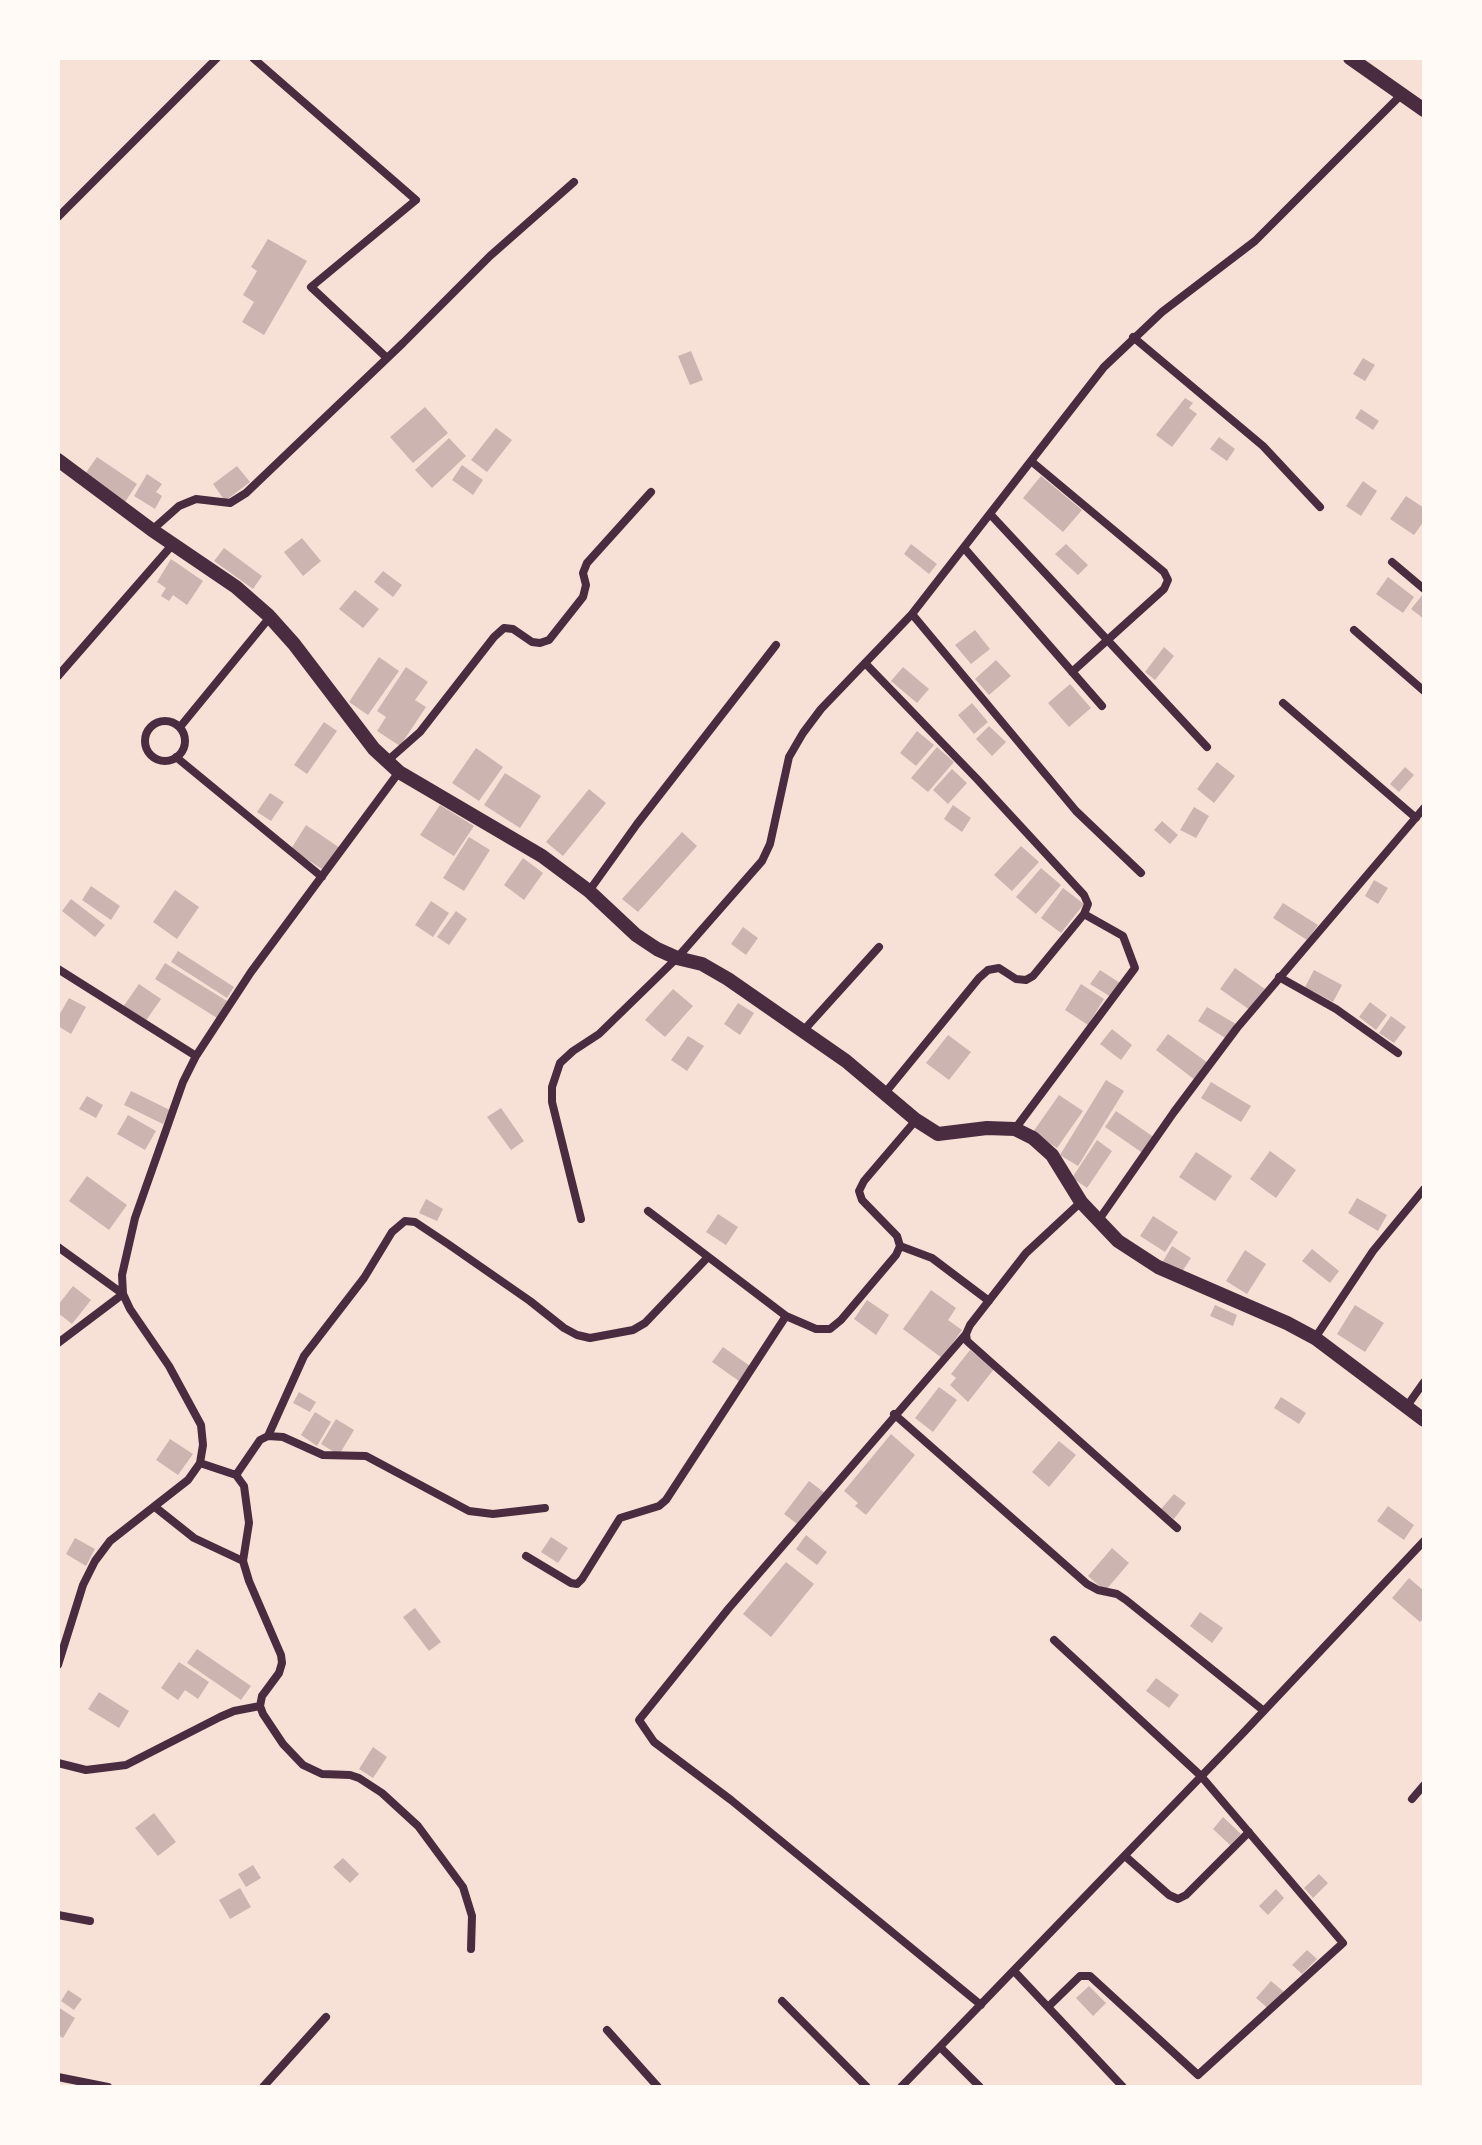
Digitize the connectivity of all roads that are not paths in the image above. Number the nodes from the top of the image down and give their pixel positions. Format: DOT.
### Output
graph roads {
  1 [pos="217,58"];
  2 [pos="253,58"];
  3 [pos="1350,58"];
  4 [pos="1402,94"];
  5 [pos="1424,110"];
  6 [pos="574,182"];
  7 [pos="58,217"];
  8 [pos="1133,337"];
  9 [pos="387,358"];
  10 [pos="58,460"];
  11 [pos="1031,461"];
  12 [pos="651,492"];
  13 [pos="1320,507"];
  14 [pos="991,515"];
  15 [pos="152,530"];
  16 [pos="173,544"];
  17 [pos="965,549"];
  18 [pos="1392,562"];
  19 [pos="1424,589"];
  20 [pos="912,614"];
  21 [pos="270,617"];
  22 [pos="1354,630"];
  23 [pos="1108,641"];
  24 [pos="776,645"];
  25 [pos="865,663"];
  26 [pos="60,671"];
  27 [pos="1072,672"];
  28 [pos="1424,691"];
  29 [pos="1283,703"];
  30 [pos="1102,706"];
  31 [pos="180,727"];
  32 [pos="1207,747"];
  33 [pos="176,757"];
  34 [pos="386,762"];
  35 [pos="399,772"];
  36 [pos="1424,808"];
  37 [pos="1416,818"];
  38 [pos="1141,873"];
  39 [pos="322,877"];
  40 [pos="589,891"];
  41 [pos="1084,914"];
  42 [pos="879,947"];
  43 [pos="677,958"];
  44 [pos="58,969"];
  45 [pos="1279,977"];
  46 [pos="804,1030"];
  47 [pos="1398,1053"];
  48 [pos="196,1056"];
  49 [pos="885,1093"];
  50 [pos="916,1120"];
  51 [pos="1015,1129"];
  52 [pos="1424,1189"];
  53 [pos="1081,1202"];
  54 [pos="648,1211"];
  55 [pos="581,1219"];
  56 [pos="1097,1221"];
  57 [pos="900,1246"];
  58 [pos="58,1247"];
  59 [pos="708,1257"];
  60 [pos="123,1294"];
  61 [pos="989,1301"];
  62 [pos="786,1316"];
  63 [pos="966,1334"];
  64 [pos="1315,1338"];
  65 [pos="58,1343"];
  66 [pos="1424,1382"];
  67 [pos="1407,1406"];
  68 [pos="894,1414"];
  69 [pos="1424,1420"];
  70 [pos="268,1436"];
  71 [pos="200,1463"];
  72 [pos="236,1475"];
  73 [pos="155,1507"];
  74 [pos="545,1508"];
  75 [pos="1177,1528"];
  76 [pos="1424,1541"];
  77 [pos="526,1556"];
  78 [pos="243,1561"];
  79 [pos="1054,1640"];
  80 [pos="58,1665"];
  81 [pos="260,1706"];
  82 [pos="1264,1711"];
  83 [pos="58,1763"];
  84 [pos="1201,1776"];
  85 [pos="1424,1785"];
  86 [pos="1412,1799"];
  87 [pos="1249,1832"];
  88 [pos="1125,1856"];
  89 [pos="58,1915"];
  90 [pos="90,1921"];
  91 [pos="471,1949"];
  92 [pos="1014,1971"];
  93 [pos="782,2001"];
  94 [pos="981,2005"];
  95 [pos="1048,2007"];
  96 [pos="326,2017"];
  97 [pos="607,2030"];
  98 [pos="940,2047"];
  99 [pos="58,2077"];
  100 [pos="108,2087"];
  101 [pos="263,2087"];
  102 [pos="658,2087"];
  103 [pos="867,2087"];
  104 [pos="901,2087"];
  105 [pos="980,2087"];
  106 [pos="1123,2087"];
  1 -- 7 [label="street"];
  2 -- 9 [label="street"];
  3 -- 4 [label="street"];
  4 -- 5 [label="street"];
  4 -- 8 [label="street"];
  6 -- 9 [label="street"];
  8 -- 11 [label="street"];
  8 -- 13 [label="street"];
  9 -- 15 [label="street"];
  10 -- 15 [label="street"];
  11 -- 14 [label="street"];
  11 -- 23 [label="street"];
  12 -- 34 [label="street"];
  14 -- 17 [label="street"];
  14 -- 23 [label="street"];
  15 -- 16 [label="street"];
  16 -- 21 [label="street"];
  16 -- 26 [label="street"];
  17 -- 20 [label="street"];
  17 -- 27 [label="street"];
  18 -- 19 [label="street"];
  20 -- 25 [label="street"];
  20 -- 38 [label="street"];
  21 -- 31 [label="street"];
  21 -- 34 [label="street"];
  22 -- 28 [label="street"];
  23 -- 27 [label="street"];
  23 -- 32 [label="street"];
  24 -- 40 [label="street"];
  25 -- 41 [label="street"];
  25 -- 43 [label="street"];
  27 -- 30 [label="street"];
  29 -- 37 [label="street"];
  31 -- 33 [label="street"];
  31 -- 33 [label="street"];
  33 -- 39 [label="street"];
  34 -- 35 [label="street"];
  35 -- 39 [label="street"];
  35 -- 40 [label="street"];
  36 -- 37 [label="street"];
  37 -- 45 [label="street"];
  39 -- 48 [label="street"];
  40 -- 43 [label="street"];
  41 -- 49 [label="street"];
  41 -- 51 [label="street"];
  42 -- 46 [label="street"];
  43 -- 46 [label="street"];
  43 -- 55 [label="street"];
  44 -- 48 [label="street"];
  45 -- 47 [label="street"];
  45 -- 56 [label="street"];
  46 -- 49 [label="street"];
  48 -- 60 [label="street"];
  49 -- 50 [label="street"];
  50 -- 51 [label="street"];
  50 -- 57 [label="street"];
  51 -- 53 [label="street"];
  52 -- 64 [label="street"];
  53 -- 56 [label="street"];
  53 -- 61 [label="street"];
  54 -- 59 [label="street"];
  56 -- 64 [label="street"];
  57 -- 61 [label="street"];
  57 -- 62 [label="street"];
  58 -- 60 [label="street"];
  59 -- 62 [label="street"];
  59 -- 70 [label="street"];
  60 -- 65 [label="street"];
  60 -- 71 [label="street"];
  61 -- 63 [label="street"];
  62 -- 77 [label="street"];
  63 -- 68 [label="street"];
  63 -- 75 [label="street"];
  64 -- 67 [label="street"];
  66 -- 67 [label="street"];
  67 -- 69 [label="street"];
  68 -- 82 [label="street"];
  68 -- 94 [label="street"];
  70 -- 72 [label="street"];
  70 -- 74 [label="street"];
  71 -- 72 [label="street"];
  71 -- 73 [label="street"];
  72 -- 78 [label="street"];
  73 -- 78 [label="street"];
  73 -- 80 [label="street"];
  76 -- 82 [label="street"];
  78 -- 81 [label="street"];
  79 -- 84 [label="street"];
  81 -- 83 [label="street"];
  81 -- 91 [label="street"];
  82 -- 84 [label="street"];
  84 -- 87 [label="street"];
  84 -- 88 [label="street"];
  85 -- 86 [label="street"];
  87 -- 88 [label="street"];
  87 -- 95 [label="street"];
  88 -- 92 [label="street"];
  89 -- 90 [label="street"];
  92 -- 94 [label="street"];
  92 -- 95 [label="street"];
  93 -- 103 [label="street"];
  94 -- 98 [label="street"];
  95 -- 106 [label="street"];
  96 -- 101 [label="street"];
  97 -- 102 [label="street"];
  98 -- 104 [label="street"];
  98 -- 105 [label="street"];
  99 -- 100 [label="street"];
}
